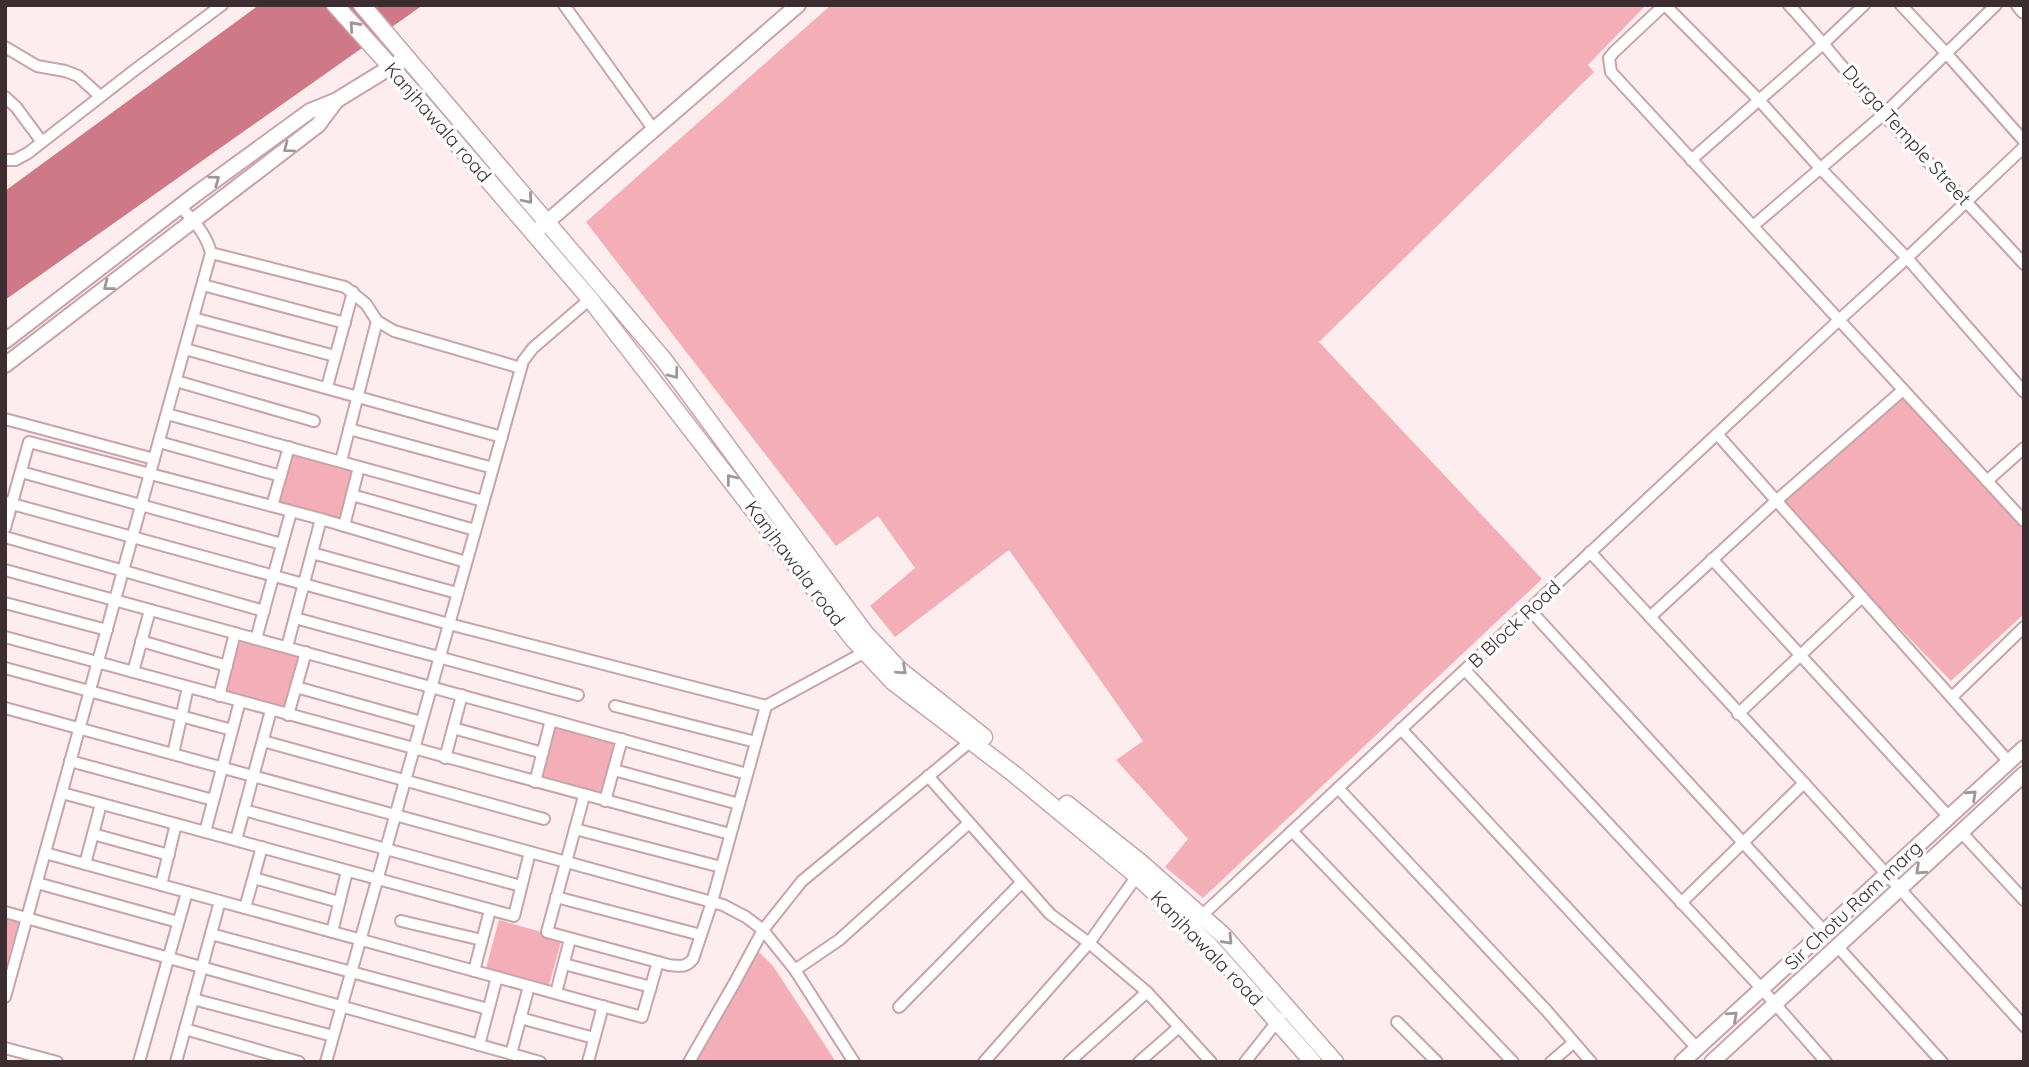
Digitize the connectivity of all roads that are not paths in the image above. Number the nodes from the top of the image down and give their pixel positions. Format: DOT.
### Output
graph roads {
  1 [pos="222,5"];
  2 [pos="335,5"];
  3 [pos="362,5"];
  4 [pos="564,5"];
  5 [pos="798,5"];
  6 [pos="1664,5"];
  7 [pos="1789,5"];
  8 [pos="1864,5"];
  9 [pos="1901,5"];
  10 [pos="1996,5"];
  11 [pos="2019,5"];
  12 [pos="2024,11"];
  13 [pos="1825,43"];
  14 [pos="5,47"];
  15 [pos="1946,52"];
  16 [pos="407,57"];
  17 [pos="391,67"];
  18 [pos="100,96"];
  19 [pos="5,97"];
  20 [pos="1758,99"];
  21 [pos="337,100"];
  22 [pos="1884,114"];
  23 [pos="654,130"];
  24 [pos="2024,141"];
  25 [pos="42,142"];
  26 [pos="2024,147"];
  27 [pos="5,160"];
  28 [pos="1690,160"];
  29 [pos="1820,168"];
  30 [pos="1968,201"];
  31 [pos="180,206"];
  32 [pos="193,220"];
  33 [pos="547,222"];
  34 [pos="1753,226"];
  35 [pos="533,233"];
  36 [pos="211,254"];
  37 [pos="1908,258"];
  38 [pos="2024,264"];
  39 [pos="203,285"];
  40 [pos="353,292"];
  41 [pos="590,299"];
  42 [pos="193,318"];
  43 [pos="1839,320"];
  44 [pos="377,321"];
  45 [pos="31,322"];
  46 [pos="345,323"];
  47 [pos="43,336"];
  48 [pos="5,341"];
  49 [pos="185,349"];
  50 [pos="335,356"];
  51 [pos="5,365"];
  52 [pos="521,368"];
  53 [pos="176,381"];
  54 [pos="327,387"];
  55 [pos="1903,390"];
  56 [pos="2024,392"];
  57 [pos="358,396"];
  58 [pos="167,414"];
  59 [pos="5,419"];
  60 [pos="314,421"];
  61 [pos="349,429"];
  62 [pos="1717,434"];
  63 [pos="502,436"];
  64 [pos="159,442"];
  65 [pos="289,447"];
  66 [pos="2024,448"];
  67 [pos="154,459"];
  68 [pos="341,461"];
  69 [pos="359,467"];
  70 [pos="492,468"];
  71 [pos="21,472"];
  72 [pos="150,474"];
  73 [pos="281,476"];
  74 [pos="1987,481"];
  75 [pos="352,495"];
  76 [pos="1776,500"];
  77 [pos="483,501"];
  78 [pos="8,503"];
  79 [pos="141,505"];
  80 [pos="272,506"];
  81 [pos="291,512"];
  82 [pos="321,519"];
  83 [pos="2024,521"];
  84 [pos="344,526"];
  85 [pos="5,528"];
  86 [pos="475,530"];
  87 [pos="5,537"];
  88 [pos="132,537"];
  89 [pos="282,544"];
  90 [pos="1590,552"];
  91 [pos="312,553"];
  92 [pos="1712,559"];
  93 [pos="467,562"];
  94 [pos="5,570"];
  95 [pos="123,571"];
  96 [pos="811,571"];
  97 [pos="274,576"];
  98 [pos="304,584"];
  99 [pos="457,593"];
  100 [pos="1862,597"];
  101 [pos="115,600"];
  102 [pos="5,603"];
  103 [pos="149,610"];
  104 [pos="1529,610"];
  105 [pos="264,611"];
  106 [pos="1650,617"];
  107 [pos="295,618"];
  108 [pos="449,624"];
  109 [pos="2024,627"];
  110 [pos="107,630"];
  111 [pos="235,633"];
  112 [pos="5,637"];
  113 [pos="256,639"];
  114 [pos="141,641"];
  115 [pos="287,647"];
  116 [pos="306,652"];
  117 [pos="865,652"];
  118 [pos="1801,655"];
  119 [pos="439,657"];
  120 [pos="98,663"];
  121 [pos="227,666"];
  122 [pos="5,668"];
  123 [pos="1465,670"];
  124 [pos="133,672"];
  125 [pos="188,687"];
  126 [pos="296,687"];
  127 [pos="431,687"];
  128 [pos="90,692"];
  129 [pos="462,695"];
  130 [pos="578,695"];
  131 [pos="219,696"];
  132 [pos="1952,697"];
  133 [pos="240,701"];
  134 [pos="615,706"];
  135 [pos="766,706"];
  136 [pos="5,708"];
  137 [pos="271,710"];
  138 [pos="1738,714"];
  139 [pos="288,715"];
  140 [pos="181,716"];
  141 [pos="551,720"];
  142 [pos="421,722"];
  143 [pos="79,728"];
  144 [pos="453,728"];
  145 [pos="1401,729"];
  146 [pos="232,730"];
  147 [pos="622,739"];
  148 [pos="263,741"];
  149 [pos="971,741"];
  150 [pos="756,743"];
  151 [pos="2024,748"];
  152 [pos="414,749"];
  153 [pos="173,754"];
  154 [pos="543,754"];
  155 [pos="445,758"];
  156 [pos="71,761"];
  157 [pos="2009,762"];
  158 [pos="222,767"];
  159 [pos="614,770"];
  160 [pos="747,774"];
  161 [pos="2024,774"];
  162 [pos="253,776"];
  163 [pos="928,776"];
  164 [pos="405,780"];
  165 [pos="535,782"];
  166 [pos="1804,783"];
  167 [pos="1338,788"];
  168 [pos="62,793"];
  169 [pos="584,796"];
  170 [pos="213,800"];
  171 [pos="605,801"];
  172 [pos="102,804"];
  173 [pos="739,804"];
  174 [pos="244,810"];
  175 [pos="395,815"];
  176 [pos="1949,817"];
  177 [pos="544,819"];
  178 [pos="969,823"];
  179 [pos="176,824"];
  180 [pos="575,829"];
  181 [pos="1292,831"];
  182 [pos="205,832"];
  183 [pos="1961,832"];
  184 [pos="93,834"];
  185 [pos="730,834"];
  186 [pos="236,840"];
  187 [pos="1743,842"];
  188 [pos="262,848"];
  189 [pos="386,849"];
  190 [pos="530,852"];
  191 [pos="45,853"];
  192 [pos="169,855"];
  193 [pos="566,862"];
  194 [pos="85,864"];
  195 [pos="721,867"];
  196 [pos="347,870"];
  197 [pos="1886,875"];
  198 [pos="1137,876"];
  199 [pos="254,878"];
  200 [pos="377,879"];
  201 [pos="37,883"];
  202 [pos="1021,883"];
  203 [pos="161,885"];
  204 [pos="522,886"];
  205 [pos="1899,889"];
  206 [pos="187,892"];
  207 [pos="556,897"];
  208 [pos="2024,900"];
  209 [pos="220,901"];
  210 [pos="339,902"];
  211 [pos="712,902"];
  212 [pos="1681,903"];
  213 [pos="245,908"];
  214 [pos="490,910"];
  215 [pos="5,912"];
  216 [pos="27,918"];
  217 [pos="401,921"];
  218 [pos="1196,921"];
  219 [pos="178,922"];
  220 [pos="763,930"];
  221 [pos="1824,931"];
  222 [pos="332,932"];
  223 [pos="211,934"];
  224 [pos="701,934"];
  225 [pos="360,939"];
  226 [pos="570,939"];
  227 [pos="482,940"];
  228 [pos="1089,943"];
  229 [pos="1837,946"];
  230 [pos="168,958"];
  231 [pos="658,962"];
  232 [pos="564,964"];
  233 [pos="202,968"];
  234 [pos="794,970"];
  235 [pos="474,971"];
  236 [pos="351,972"];
  237 [pos="497,977"];
  238 [pos="529,986"];
  239 [pos="650,987"];
  240 [pos="1762,989"];
  241 [pos="1147,992"];
  242 [pos="556,993"];
  243 [pos="5,997"];
  244 [pos="193,999"];
  245 [pos="1774,1005"];
  246 [pos="603,1006"];
  247 [pos="341,1007"];
  248 [pos="899,1007"];
  249 [pos="1289,1008"];
  250 [pos="488,1009"];
  251 [pos="520,1018"];
  252 [pos="1277,1022"];
  253 [pos="1397,1022"];
  254 [pos="2024,1025"];
  255 [pos="1179,1027"];
  256 [pos="185,1029"];
  257 [pos="333,1036"];
  258 [pos="594,1038"];
  259 [pos="1573,1043"];
  260 [pos="479,1045"];
  261 [pos="5,1048"];
  262 [pos="1697,1048"];
  263 [pos="511,1054"];
  264 [pos="177,1060"];
  265 [pos="57,1062"];
  266 [pos="139,1062"];
  267 [pos="189,1062"];
  268 [pos="299,1062"];
  269 [pos="326,1062"];
  270 [pos="540,1062"];
  271 [pos="588,1062"];
  272 [pos="689,1062"];
  273 [pos="854,1062"];
  274 [pos="984,1062"];
  275 [pos="1069,1062"];
  276 [pos="1139,1062"];
  277 [pos="1211,1062"];
  278 [pos="1245,1062"];
  279 [pos="1313,1062"];
  280 [pos="1335,1062"];
  281 [pos="1437,1062"];
  282 [pos="1513,1062"];
  283 [pos="1551,1062"];
  284 [pos="1591,1062"];
  285 [pos="1682,1062"];
  286 [pos="1712,1062"];
  287 [pos="1826,1062"];
  288 [pos="1941,1062"];
  1 -- 18 [label="street"];
  17 -- 2 [label="main road, Kanjhawala road, one-way"];
  3 -- 16 [label="main road, Kanjhawala road"];
  4 -- 23 [label="street"];
  5 -- 23 [label="street"];
  6 -- 20 [label="street"];
  6 -- 28 [label="street"];
  7 -- 13 [label="street, Durga Temple Street"];
  8 -- 13 [label="street"];
  9 -- 15 [label="street"];
  10 -- 15 [label="street"];
  11 -- 12 [label="street"];
  13 -- 20 [label="street"];
  13 -- 22 [label="street, Durga Temple Street"];
  14 -- 18 [label="street"];
  15 -- 22 [label="street"];
  15 -- 24 [label="street"];
  16 -- 17 [label="street"];
  16 -- 33 [label="main road, Kanjhawala road, one-way"];
  17 -- 21 [label="street"];
  17 -- 35 [label="main road, Kanjhawala road"];
  18 -- 25 [label="street"];
  19 -- 25 [label="street"];
  20 -- 28 [label="street"];
  20 -- 29 [label="street"];
  31 -- 21 [label="street, one-way"];
  21 -- 32 [label="street, one-way"];
  22 -- 29 [label="street"];
  22 -- 30 [label="street, Durga Temple Street"];
  23 -- 33 [label="street"];
  25 -- 27 [label="street"];
  26 -- 30 [label="street, B Block Road"];
  28 -- 34 [label="street"];
  29 -- 34 [label="street"];
  29 -- 37 [label="street"];
  30 -- 37 [label="street, B Block Road"];
  30 -- 38 [label="street, Durga Temple Street"];
  31 -- 32 [label="street"];
  31 -- 45 [label="street"];
  32 -- 36 [label="street"];
  32 -- 47 [label="street, one-way"];
  33 -- 35 [label="street"];
  33 -- 96 [label="main road, Kanjhawala road, one-way"];
  34 -- 43 [label="street"];
  35 -- 41 [label="main road, Kanjhawala road"];
  36 -- 39 [label="street"];
  36 -- 40 [label="street"];
  37 -- 43 [label="street, B Block Road"];
  37 -- 56 [label="street"];
  39 -- 42 [label="street"];
  39 -- 46 [label="street"];
  40 -- 44 [label="street"];
  40 -- 46 [label="street"];
  41 -- 52 [label="street"];
  96 -- 41 [label="main road, Kanjhawala road, one-way"];
  42 -- 49 [label="street"];
  42 -- 50 [label="street"];
  43 -- 55 [label="street"];
  43 -- 62 [label="street, B Block Road"];
  44 -- 52 [label="street"];
  44 -- 57 [label="street"];
  45 -- 47 [label="street"];
  45 -- 48 [label="street"];
  46 -- 50 [label="street"];
  47 -- 51 [label="street"];
  49 -- 53 [label="street"];
  49 -- 54 [label="street"];
  50 -- 54 [label="street"];
  52 -- 63 [label="street"];
  53 -- 58 [label="street"];
  53 -- 60 [label="street"];
  54 -- 57 [label="street"];
  55 -- 74 [label="street"];
  55 -- 76 [label="street"];
  57 -- 61 [label="street"];
  57 -- 63 [label="street"];
  58 -- 64 [label="street"];
  58 -- 65 [label="street"];
  59 -- 67 [label="street"];
  61 -- 68 [label="street"];
  61 -- 70 [label="street"];
  62 -- 76 [label="street"];
  62 -- 90 [label="street, B Block Road"];
  63 -- 70 [label="street"];
  64 -- 67 [label="street"];
  64 -- 73 [label="street"];
  65 -- 68 [label="street"];
  65 -- 73 [label="street"];
  66 -- 74 [label="street"];
  67 -- 72 [label="street"];
  68 -- 69 [label="street"];
  69 -- 75 [label="street"];
  69 -- 77 [label="street"];
  70 -- 77 [label="street"];
  71 -- 72 [label="street"];
  71 -- 78 [label="street"];
  71 -- 79 [label="street"];
  72 -- 79 [label="street"];
  72 -- 80 [label="street"];
  73 -- 80 [label="street"];
  74 -- 83 [label="street"];
  75 -- 84 [label="street"];
  75 -- 86 [label="street"];
  76 -- 92 [label="street"];
  76 -- 100 [label="street"];
  77 -- 86 [label="street"];
  78 -- 85 [label="street"];
  78 -- 88 [label="street"];
  79 -- 88 [label="street"];
  79 -- 89 [label="street"];
  80 -- 81 [label="street"];
  81 -- 82 [label="street"];
  81 -- 89 [label="street"];
  82 -- 84 [label="street"];
  82 -- 91 [label="street"];
  84 -- 93 [label="street"];
  86 -- 93 [label="street"];
  87 -- 95 [label="street"];
  88 -- 95 [label="street"];
  88 -- 97 [label="street"];
  89 -- 97 [label="street"];
  90 -- 104 [label="street, B Block Road"];
  90 -- 106 [label="street"];
  91 -- 98 [label="street"];
  91 -- 99 [label="street"];
  92 -- 106 [label="street"];
  92 -- 118 [label="street"];
  93 -- 99 [label="street"];
  94 -- 101 [label="street"];
  95 -- 101 [label="street"];
  95 -- 105 [label="street"];
  96 -- 117 [label="main road, Kanjhawala road"];
  96 -- 218 [label="main road, Kanjhawala road, one-way"];
  97 -- 98 [label="street"];
  97 -- 105 [label="street"];
  98 -- 107 [label="street"];
  98 -- 108 [label="street"];
  99 -- 108 [label="street"];
  100 -- 118 [label="street"];
  100 -- 132 [label="street"];
  101 -- 103 [label="street"];
  101 -- 110 [label="street"];
  102 -- 110 [label="street"];
  103 -- 111 [label="street"];
  103 -- 114 [label="street"];
  104 -- 123 [label="street, B Block Road"];
  104 -- 187 [label="street"];
  105 -- 113 [label="street"];
  106 -- 138 [label="street"];
  107 -- 115 [label="street"];
  107 -- 119 [label="street"];
  108 -- 119 [label="street"];
  108 -- 135 [label="street"];
  109 -- 132 [label="street"];
  110 -- 120 [label="street"];
  111 -- 113 [label="street"];
  111 -- 121 [label="street"];
  112 -- 120 [label="street"];
  113 -- 115 [label="street"];
  114 -- 121 [label="street"];
  114 -- 124 [label="street"];
  115 -- 116 [label="street"];
  116 -- 126 [label="street"];
  116 -- 127 [label="street"];
  117 -- 135 [label="street"];
  117 -- 149 [label="main road, Kanjhawala road"];
  118 -- 138 [label="street"];
  118 -- 176 [label="street"];
  119 -- 127 [label="street"];
  119 -- 130 [label="street"];
  120 -- 124 [label="street"];
  120 -- 128 [label="street"];
  121 -- 131 [label="street"];
  122 -- 128 [label="street"];
  123 -- 145 [label="street, B Block Road"];
  123 -- 212 [label="street"];
  124 -- 125 [label="street"];
  125 -- 131 [label="street"];
  125 -- 140 [label="street"];
  126 -- 139 [label="street"];
  126 -- 142 [label="street"];
  127 -- 129 [label="street"];
  127 -- 142 [label="street"];
  128 -- 140 [label="street"];
  128 -- 143 [label="street"];
  129 -- 141 [label="street"];
  129 -- 144 [label="street"];
  131 -- 133 [label="street"];
  132 -- 157 [label="street"];
  133 -- 137 [label="street"];
  133 -- 146 [label="street"];
  134 -- 150 [label="street"];
  135 -- 150 [label="street"];
  136 -- 143 [label="street"];
  137 -- 139 [label="street"];
  137 -- 148 [label="street"];
  138 -- 166 [label="street"];
  139 -- 152 [label="street"];
  140 -- 146 [label="street"];
  140 -- 153 [label="street"];
  141 -- 147 [label="street"];
  141 -- 154 [label="street"];
  142 -- 152 [label="street"];
  143 -- 153 [label="street"];
  143 -- 156 [label="street"];
  144 -- 154 [label="street"];
  144 -- 155 [label="street"];
  145 -- 167 [label="street, B Block Road"];
  145 -- 262 [label="street"];
  146 -- 158 [label="street"];
  147 -- 159 [label="street"];
  147 -- 160 [label="street"];
  148 -- 162 [label="street"];
  148 -- 164 [label="street"];
  149 -- 163 [label="street"];
  149 -- 198 [label="main road, Kanjhawala road"];
  150 -- 160 [label="street"];
  151 -- 157 [label="street, Sir Chotu Ram marg"];
  152 -- 155 [label="street"];
  152 -- 164 [label="street"];
  153 -- 158 [label="street"];
  154 -- 165 [label="street"];
  155 -- 165 [label="street"];
  156 -- 168 [label="street"];
  156 -- 170 [label="street"];
  176 -- 157 [label="street, Sir Chotu Ram marg, one-way"];
  158 -- 162 [label="street"];
  158 -- 170 [label="street"];
  159 -- 171 [label="street"];
  159 -- 173 [label="street"];
  160 -- 173 [label="street"];
  161 -- 183 [label="street, Sir Chotu Ram marg"];
  162 -- 174 [label="street"];
  162 -- 175 [label="street"];
  163 -- 178 [label="street"];
  163 -- 220 [label="street"];
  164 -- 175 [label="street"];
  164 -- 177 [label="street"];
  165 -- 169 [label="street"];
  166 -- 187 [label="street"];
  166 -- 197 [label="street"];
  167 -- 181 [label="street, B Block Road"];
  167 -- 259 [label="street"];
  168 -- 172 [label="street"];
  168 -- 191 [label="street"];
  169 -- 171 [label="street"];
  169 -- 180 [label="street"];
  170 -- 182 [label="street"];
  171 -- 185 [label="street"];
  172 -- 179 [label="street"];
  172 -- 184 [label="street"];
  173 -- 185 [label="street"];
  174 -- 186 [label="street"];
  174 -- 189 [label="street"];
  175 -- 189 [label="street"];
  175 -- 190 [label="street"];
  176 -- 197 [label="street, Sir Chotu Ram marg"];
  178 -- 202 [label="street"];
  178 -- 234 [label="street"];
  179 -- 182 [label="street"];
  179 -- 192 [label="street"];
  180 -- 193 [label="street"];
  180 -- 195 [label="street"];
  181 -- 218 [label="street, B Block Road"];
  181 -- 282 [label="street"];
  182 -- 186 [label="street"];
  183 -- 205 [label="street, Sir Chotu Ram marg, one-way"];
  183 -- 208 [label="street"];
  184 -- 192 [label="street"];
  184 -- 194 [label="street"];
  185 -- 195 [label="street"];
  186 -- 188 [label="street"];
  187 -- 212 [label="street"];
  187 -- 221 [label="street"];
  188 -- 196 [label="street"];
  188 -- 199 [label="street"];
  189 -- 200 [label="street"];
  189 -- 204 [label="street"];
  190 -- 193 [label="street"];
  190 -- 204 [label="street"];
  191 -- 194 [label="street"];
  191 -- 201 [label="street"];
  192 -- 203 [label="street"];
  193 -- 207 [label="street"];
  193 -- 211 [label="street"];
  194 -- 203 [label="street"];
  195 -- 211 [label="street"];
  196 -- 200 [label="street"];
  196 -- 210 [label="street"];
  197 -- 205 [label="street"];
  197 -- 221 [label="street, Sir Chotu Ram marg"];
  198 -- 218 [label="main road, Kanjhawala road"];
  198 -- 228 [label="street"];
  199 -- 210 [label="street"];
  199 -- 213 [label="street"];
  200 -- 214 [label="street"];
  200 -- 225 [label="street"];
  201 -- 216 [label="street"];
  201 -- 219 [label="street"];
  202 -- 228 [label="street"];
  202 -- 248 [label="street"];
  203 -- 206 [label="street"];
  204 -- 214 [label="street"];
  205 -- 229 [label="street, Sir Chotu Ram marg"];
  205 -- 254 [label="street"];
  206 -- 209 [label="street"];
  206 -- 219 [label="street"];
  207 -- 224 [label="street"];
  207 -- 226 [label="street"];
  209 -- 213 [label="street"];
  209 -- 223 [label="street"];
  210 -- 222 [label="street"];
  211 -- 220 [label="street"];
  211 -- 224 [label="street"];
  212 -- 240 [label="street"];
  213 -- 222 [label="street"];
  214 -- 227 [label="street"];
  215 -- 216 [label="street"];
  216 -- 230 [label="street"];
  216 -- 243 [label="street"];
  217 -- 227 [label="street"];
  218 -- 249 [label="main road, Kanjhawala road, one-way"];
  218 -- 252 [label="main road, Kanjhawala road"];
  219 -- 230 [label="street"];
  220 -- 234 [label="street"];
  220 -- 272 [label="street"];
  221 -- 240 [label="street, Sir Chotu Ram marg"];
  222 -- 225 [label="street"];
  223 -- 233 [label="street"];
  223 -- 236 [label="street"];
  224 -- 231 [label="street"];
  225 -- 235 [label="street"];
  225 -- 236 [label="street"];
  226 -- 231 [label="street"];
  226 -- 232 [label="street"];
  227 -- 235 [label="street"];
  228 -- 241 [label="street"];
  228 -- 274 [label="street"];
  229 -- 245 [label="street, Sir Chotu Ram marg"];
  229 -- 288 [label="street"];
  230 -- 233 [label="street"];
  230 -- 266 [label="street"];
  231 -- 239 [label="street"];
  232 -- 239 [label="street"];
  232 -- 242 [label="street"];
  233 -- 244 [label="street"];
  233 -- 247 [label="street"];
  234 -- 273 [label="street"];
  235 -- 237 [label="street"];
  236 -- 247 [label="street"];
  236 -- 250 [label="street"];
  237 -- 238 [label="street"];
  237 -- 250 [label="street"];
  238 -- 242 [label="street"];
  238 -- 251 [label="street"];
  239 -- 246 [label="street"];
  240 -- 245 [label="street"];
  262 -- 240 [label="street, Sir Chotu Ram marg, one-way"];
  241 -- 255 [label="street"];
  241 -- 275 [label="street"];
  242 -- 246 [label="street"];
  244 -- 256 [label="street"];
  244 -- 257 [label="street"];
  245 -- 286 [label="street, Sir Chotu Ram marg"];
  245 -- 287 [label="street"];
  246 -- 258 [label="street"];
  247 -- 257 [label="street"];
  247 -- 260 [label="street"];
  249 -- 252 [label="street"];
  249 -- 280 [label="main road, Kanjhawala road"];
  250 -- 260 [label="street"];
  251 -- 258 [label="street"];
  251 -- 263 [label="street"];
  252 -- 278 [label="street"];
  252 -- 279 [label="main road, Kanjhawala road"];
  253 -- 281 [label="street"];
  255 -- 276 [label="street"];
  255 -- 277 [label="street"];
  256 -- 264 [label="street"];
  256 -- 268 [label="street"];
  257 -- 269 [label="street"];
  258 -- 271 [label="street"];
  259 -- 283 [label="street"];
  259 -- 284 [label="street"];
  260 -- 263 [label="street"];
  261 -- 265 [label="street"];
  262 -- 285 [label="street, Sir Chotu Ram marg"];
  263 -- 270 [label="street"];
  264 -- 267 [label="street"];
}
